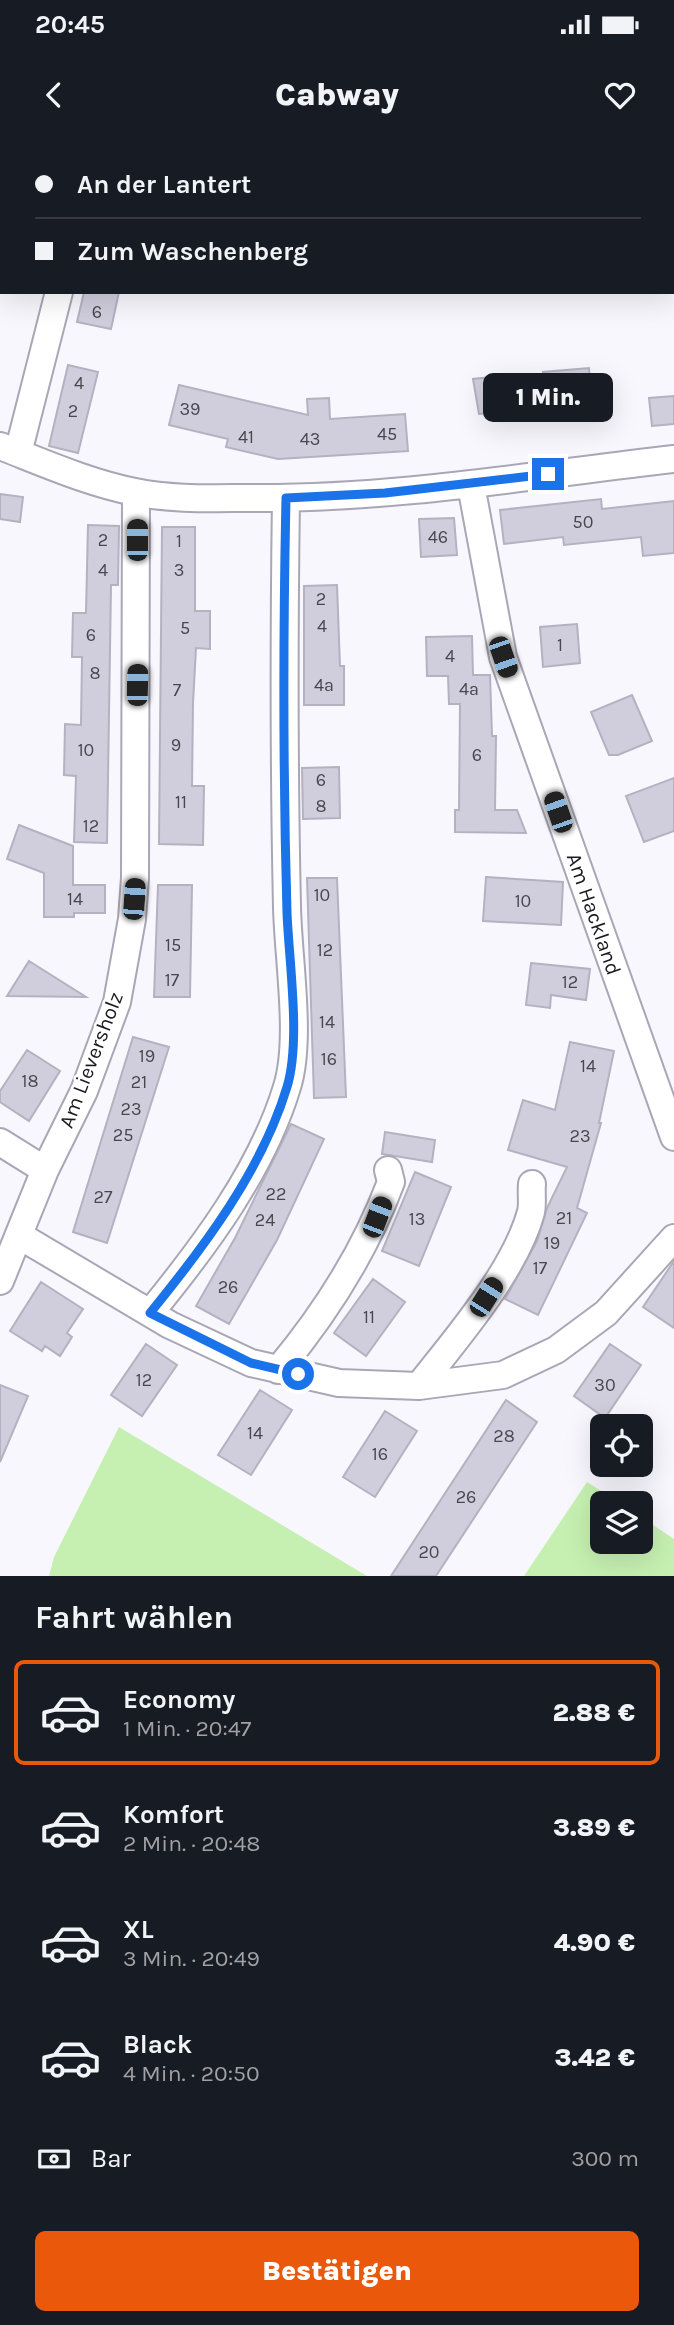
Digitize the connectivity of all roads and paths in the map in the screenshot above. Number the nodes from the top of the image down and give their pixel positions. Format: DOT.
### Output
graph roads {
  1 [pos="58,294"];
  2 [pos="9,449"];
  3 [pos="674,459"];
  4 [pos="471,485"];
  5 [pos="136,493"];
  6 [pos="286,498"];
  7 [pos="674,1137"];
  8 [pos="0,1142"];
  9 [pos="45,1170"];
  10 [pos="388,1170"];
  11 [pos="532,1185"];
  12 [pos="20,1236"];
  13 [pos="674,1238"];
  14 [pos="0,1281"];
  15 [pos="150,1313"];
  16 [pos="278,1370"];
  17 [pos="419,1386"];
  1 -- 2 [label="street"];
  2 -- 5 [label="street"];
  3 -- 4 [label="street"];
  4 -- 6 [label="street"];
  4 -- 7 [label="street, Am Hackland"];
  5 -- 6 [label="street"];
  5 -- 9 [label="street, Am Lieversholz"];
  6 -- 15 [label="street"];
  8 -- 9 [label="street"];
  9 -- 12 [label="street, Am Lieversholz"];
  10 -- 16 [label="street"];
  11 -- 17 [label="street"];
  12 -- 14 [label="street, Am Lieversholz"];
  12 -- 15 [label="street"];
  13 -- 17 [label="street"];
  15 -- 16 [label="street"];
  16 -- 17 [label="street"];
}
